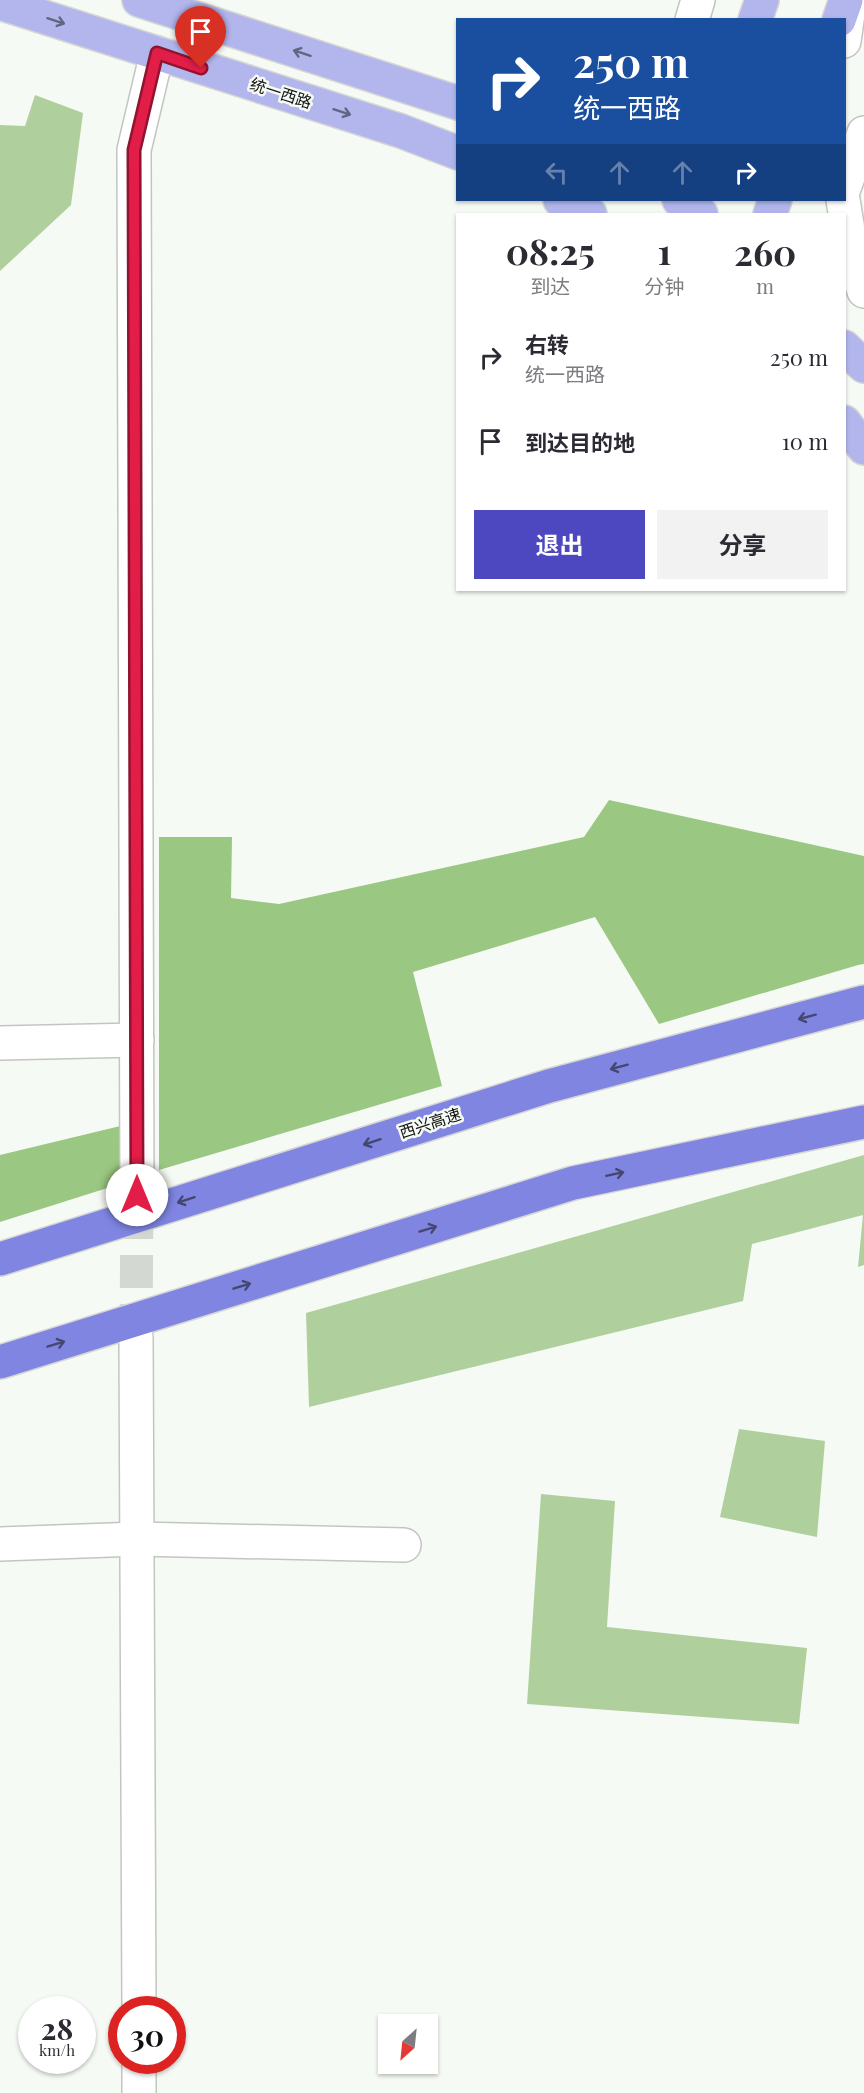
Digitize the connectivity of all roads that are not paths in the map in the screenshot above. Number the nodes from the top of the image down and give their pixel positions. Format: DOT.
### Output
graph roads {
  1 [pos="139,0"];
  2 [pos="699,0"];
  3 [pos="762,0"];
  4 [pos="848,0"];
  5 [pos="0,3"];
  6 [pos="693,18"];
  7 [pos="756,18"];
  8 [pos="840,18"];
  9 [pos="846,20"];
  10 [pos="157,53"];
  11 [pos="456,102"];
  12 [pos="864,133"];
  13 [pos="456,152"];
  14 [pos="846,182"];
  15 [pos="562,201"];
  16 [pos="588,213"];
  17 [pos="846,218"];
  18 [pos="864,291"];
  19 [pos="846,349"];
  20 [pos="864,366"];
  21 [pos="846,425"];
  22 [pos="864,448"];
  23 [pos="864,1002"];
  24 [pos="137,1040"];
  25 [pos="0,1044"];
  26 [pos="864,1122"];
  27 [pos="137,1195"];
  28 [pos="0,1259"];
  29 [pos="136,1337"];
  30 [pos="0,1362"];
  31 [pos="138,1539"];
  32 [pos="0,1544"];
  33 [pos="404,1545"];
  34 [pos="139,1996"];
  35 [pos="139,2074"];
  36 [pos="139,2093"];
  11 -- 1 [label="main road, one-way"];
  2 -- 6 [label="street"];
  3 -- 7 [label="main road"];
  4 -- 8 [label="main road"];
  4 -- 9 [label="street"];
  5 -- 10 [label="main road, 统一西路, one-way"];
  10 -- 13 [label="main road, 统一西路, one-way"];
  10 -- 24 [label="street"];
  12 -- 14 [label="street"];
  15 -- 16 [label="main road"];
  17 -- 18 [label="street"];
  19 -- 20 [label="main road"];
  21 -- 22 [label="main road"];
  23 -- 28 [label="highway, 西兴高速, one-way"];
  24 -- 25 [label="street"];
  24 -- 27 [label="street"];
  30 -- 26 [label="highway, one-way"];
  29 -- 31 [label="street"];
  31 -- 32 [label="street"];
  31 -- 33 [label="street"];
  31 -- 34 [label="street"];
  35 -- 36 [label="street"];
}
